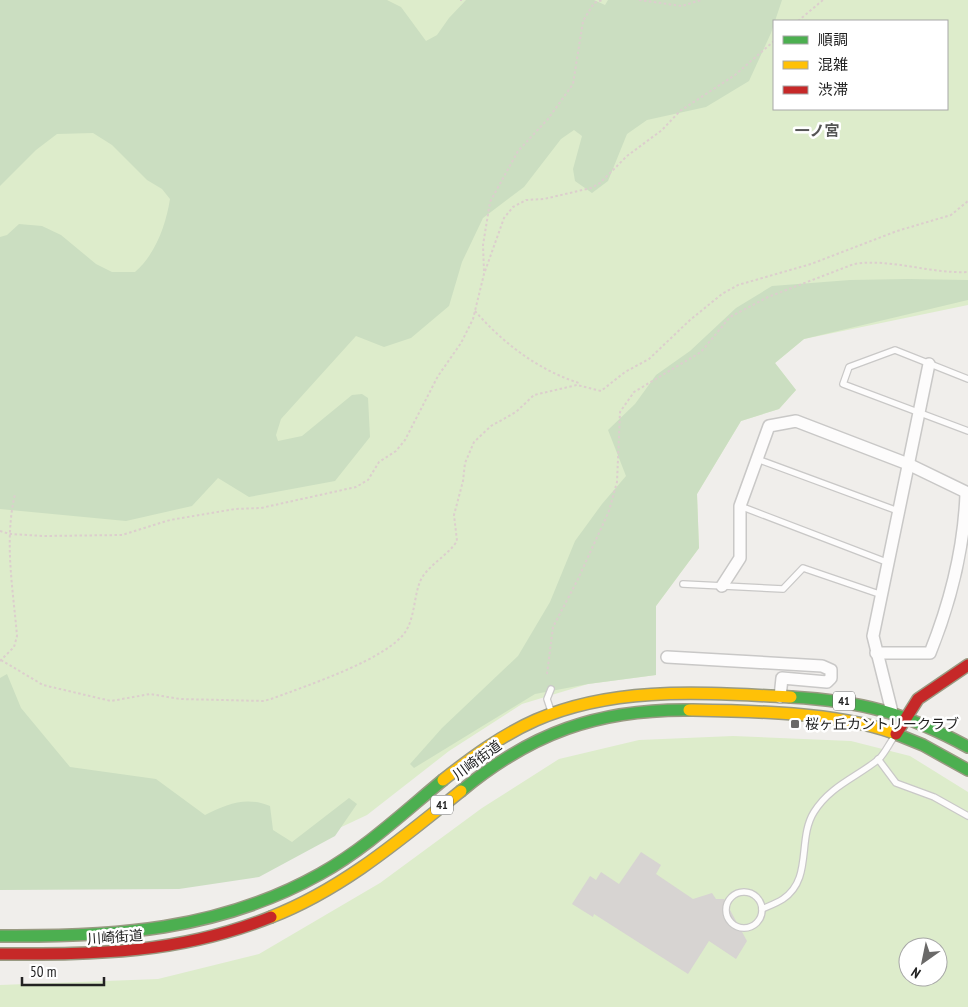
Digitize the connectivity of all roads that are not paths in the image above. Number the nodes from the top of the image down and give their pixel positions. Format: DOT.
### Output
graph roads {
  1 [pos="929,364"];
  2 [pos="968,379"];
  3 [pos="918,413"];
  4 [pos="968,431"];
  5 [pos="757,460"];
  6 [pos="908,464"];
  7 [pos="967,494"];
  8 [pos="740,506"];
  9 [pos="898,512"];
  10 [pos="889,563"];
  11 [pos="683,584"];
  12 [pos="722,586"];
  13 [pos="882,595"];
  14 [pos="876,653"];
  15 [pos="667,657"];
  16 [pos="968,665"];
  17 [pos="551,689"];
  18 [pos="780,697"];
  19 [pos="892,712"];
  20 [pos="552,714"];
  21 [pos="907,716"];
  22 [pos="558,731"];
  23 [pos="896,734"];
  24 [pos="968,748"];
  25 [pos="878,759"];
  26 [pos="968,770"];
  27 [pos="968,816"];
  28 [pos="762,909"];
  29 [pos="0,936"];
  30 [pos="0,954"];
  1 -- 2 [label="lane"];
  1 -- 3 [label="street"];
  1 -- 3 [label="lane"];
  3 -- 4 [label="lane"];
  3 -- 6 [label="street"];
  5 -- 6 [label="street"];
  5 -- 8 [label="street"];
  5 -- 9 [label="lane"];
  6 -- 7 [label="street"];
  6 -- 9 [label="street"];
  7 -- 14 [label="street"];
  8 -- 10 [label="lane"];
  8 -- 12 [label="street"];
  9 -- 10 [label="street"];
  10 -- 13 [label="street"];
  11 -- 12 [label="lane"];
  12 -- 13 [label="lane"];
  13 -- 14 [label="street"];
  14 -- 19 [label="street"];
  15 -- 18 [label="street"];
  16 -- 21 [label="main road"];
  17 -- 20 [label="lane"];
  18 -- 19 [label="main road, 川崎街道 / 41"];
  18 -- 20 [label="main road, 川崎街道 / 41"];
  19 -- 21 [label="main road, 川崎街道 / 41"];
  20 -- 22 [label="lane"];
  20 -- 29 [label="main road, 川崎街道 / 41"];
  21 -- 23 [label="main road"];
  21 -- 24 [label="main road, 川崎街道 / 41"];
  22 -- 23 [label="main road, 川崎街道 / 41"];
  22 -- 30 [label="main road, 川崎街道 / 41"];
  23 -- 25 [label="lane"];
  23 -- 26 [label="main road, 川崎街道 / 41"];
  25 -- 27 [label="lane"];
  25 -- 28 [label="lane"];
  28 -- 28 [label="lane"];
}
